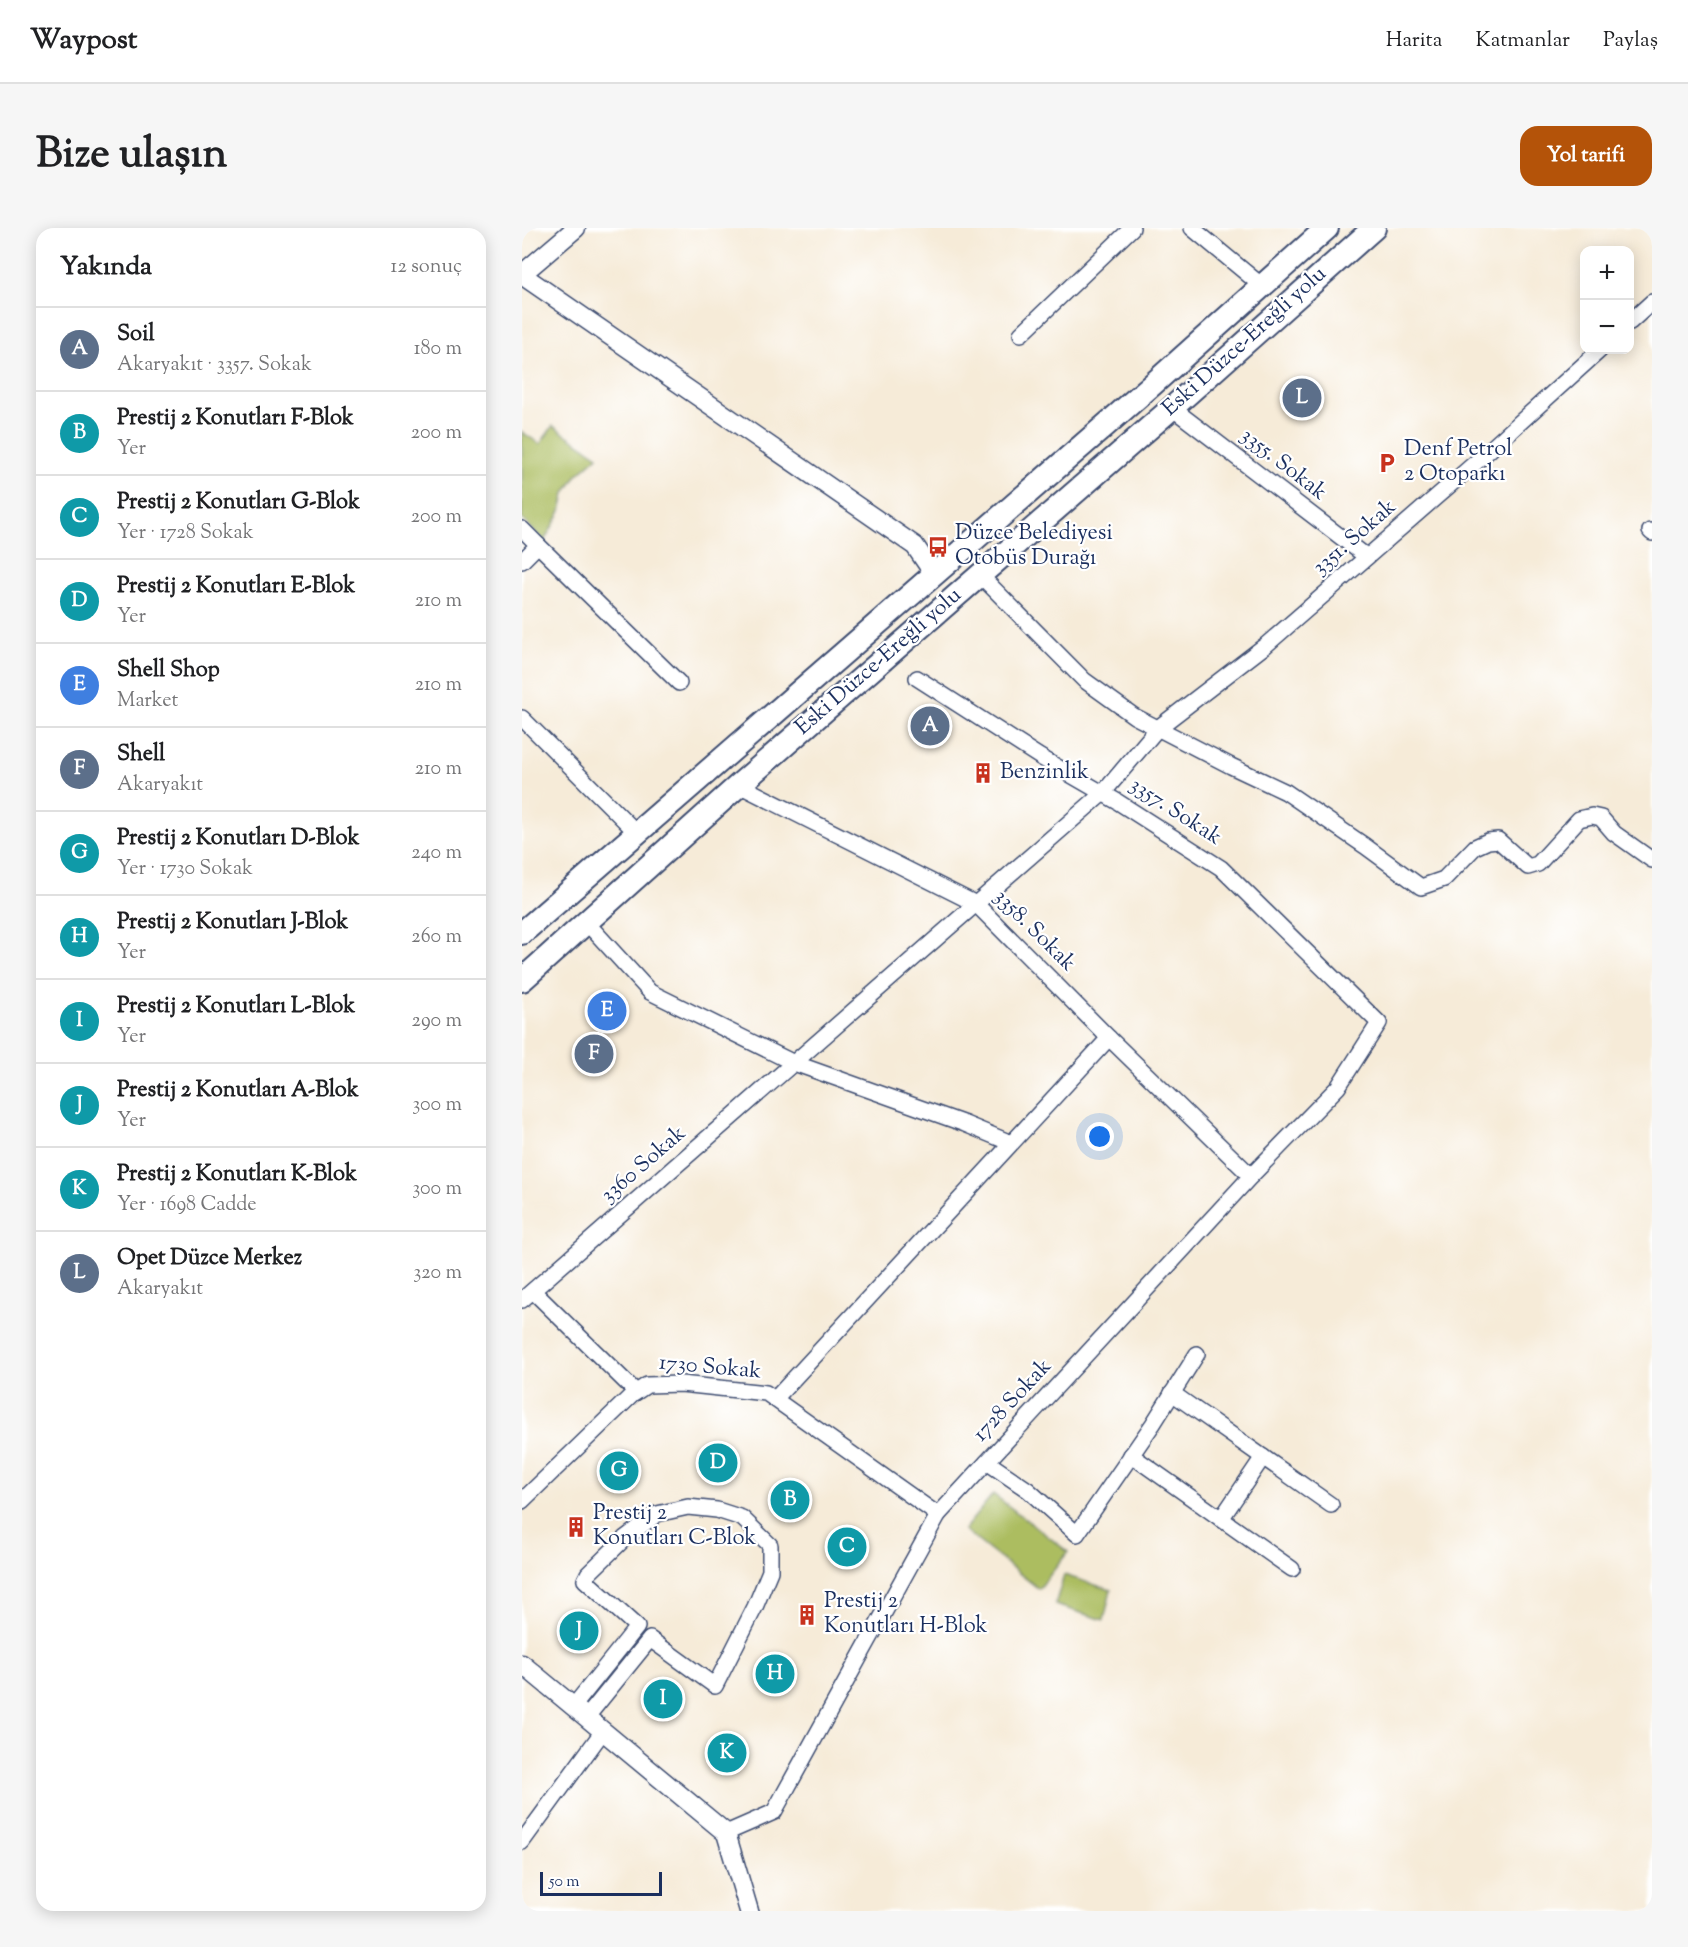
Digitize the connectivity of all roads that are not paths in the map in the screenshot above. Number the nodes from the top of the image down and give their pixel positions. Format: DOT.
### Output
graph roads {
  1 [pos="576,228"];
  2 [pos="1132,228"];
  3 [pos="1192,228"];
  4 [pos="1327,228"];
  5 [pos="1374,228"];
  6 [pos="522,275"];
  7 [pos="1262,286"];
  8 [pos="1652,302"];
  9 [pos="1634,318"];
  10 [pos="1021,334"];
  11 [pos="1596,354"];
  12 [pos="1172,408"];
  13 [pos="522,529"];
  14 [pos="538,545"];
  15 [pos="1367,558"];
  16 [pos="522,561"];
  17 [pos="934,574"];
  18 [pos="979,574"];
  19 [pos="917,678"];
  20 [pos="679,683"];
  21 [pos="522,718"];
  22 [pos="1158,728"];
  23 [pos="739,785"];
  24 [pos="1103,793"];
  25 [pos="637,833"];
  26 [pos="1652,860"];
  27 [pos="976,904"];
  28 [pos="587,923"];
  29 [pos="525,925"];
  30 [pos="522,980"];
  31 [pos="1379,1023"];
  32 [pos="1108,1038"];
  33 [pos="794,1063"];
  34 [pos="1011,1143"];
  35 [pos="1251,1176"];
  36 [pos="527,1295"];
  37 [pos="1197,1354"];
  38 [pos="636,1392"];
  39 [pos="1172,1393"];
  40 [pos="775,1399"];
  41 [pos="1131,1455"];
  42 [pos="1263,1457"];
  43 [pos="987,1462"];
  44 [pos="522,1501"];
  45 [pos="1331,1505"];
  46 [pos="938,1515"];
  47 [pos="1221,1519"];
  48 [pos="1292,1569"];
  49 [pos="522,1664"];
  50 [pos="580,1712"];
  51 [pos="603,1731"];
  52 [pos="726,1833"];
  53 [pos="522,1842"];
  54 [pos="749,1911"];
  1 -- 6 [label="street"];
  2 -- 10 [label="street"];
  3 -- 7 [label="street"];
  4 -- 7 [label="main road, Eski Düzce-Ereğli yolu"];
  5 -- 12 [label="main road, Eski Düzce-Ereğli yolu"];
  6 -- 17 [label="street"];
  7 -- 17 [label="main road, Eski Düzce-Ereğli yolu"];
  8 -- 9 [label="street"];
  11 -- 15 [label="street, 3351. Sokak"];
  12 -- 15 [label="street, 3355. Sokak"];
  12 -- 18 [label="main road, Eski Düzce-Ereğli yolu"];
  13 -- 14 [label="street"];
  14 -- 16 [label="street"];
  14 -- 20 [label="street"];
  15 -- 22 [label="street, 3351. Sokak"];
  17 -- 25 [label="main road, Eski Düzce-Ereğli yolu"];
  18 -- 22 [label="street"];
  18 -- 23 [label="main road, Eski Düzce-Ereğli yolu"];
  19 -- 24 [label="street, 3357. Sokak"];
  21 -- 25 [label="street"];
  22 -- 24 [label="street, 3351. Sokak"];
  22 -- 26 [label="street"];
  23 -- 27 [label="street, 3358. Sokak"];
  23 -- 28 [label="main road, Eski Düzce-Ereğli yolu"];
  24 -- 27 [label="street, 3351. Sokak"];
  24 -- 31 [label="street, 3357. Sokak"];
  25 -- 29 [label="main road, Eski Düzce-Ereğli yolu"];
  27 -- 32 [label="street, 3358. Sokak"];
  27 -- 33 [label="street, 3360 Sokak"];
  28 -- 30 [label="main road, Eski Düzce-Ereğli yolu"];
  28 -- 33 [label="street"];
  31 -- 35 [label="street, 1728 Sokak"];
  32 -- 34 [label="street"];
  32 -- 35 [label="street, 3358. Sokak"];
  33 -- 34 [label="street"];
  33 -- 36 [label="street, 3360 Sokak"];
  34 -- 40 [label="street"];
  35 -- 43 [label="street, 1728 Sokak"];
  36 -- 38 [label="street"];
  37 -- 39 [label="street"];
  38 -- 40 [label="street, 1730 Sokak"];
  38 -- 44 [label="street, 1730 Sokak"];
  39 -- 41 [label="street"];
  39 -- 42 [label="street"];
  40 -- 46 [label="street, 1730 Sokak"];
  41 -- 43 [label="street"];
  41 -- 47 [label="street"];
  42 -- 45 [label="street"];
  42 -- 47 [label="street"];
  43 -- 46 [label="street, 1728 Sokak"];
  46 -- 52 [label="street, 1728 Sokak"];
  47 -- 48 [label="street"];
  49 -- 50 [label="street"];
  50 -- 50 [label="street"];
  50 -- 51 [label="street"];
  51 -- 52 [label="street"];
  51 -- 53 [label="street"];
  52 -- 54 [label="street"];
}
